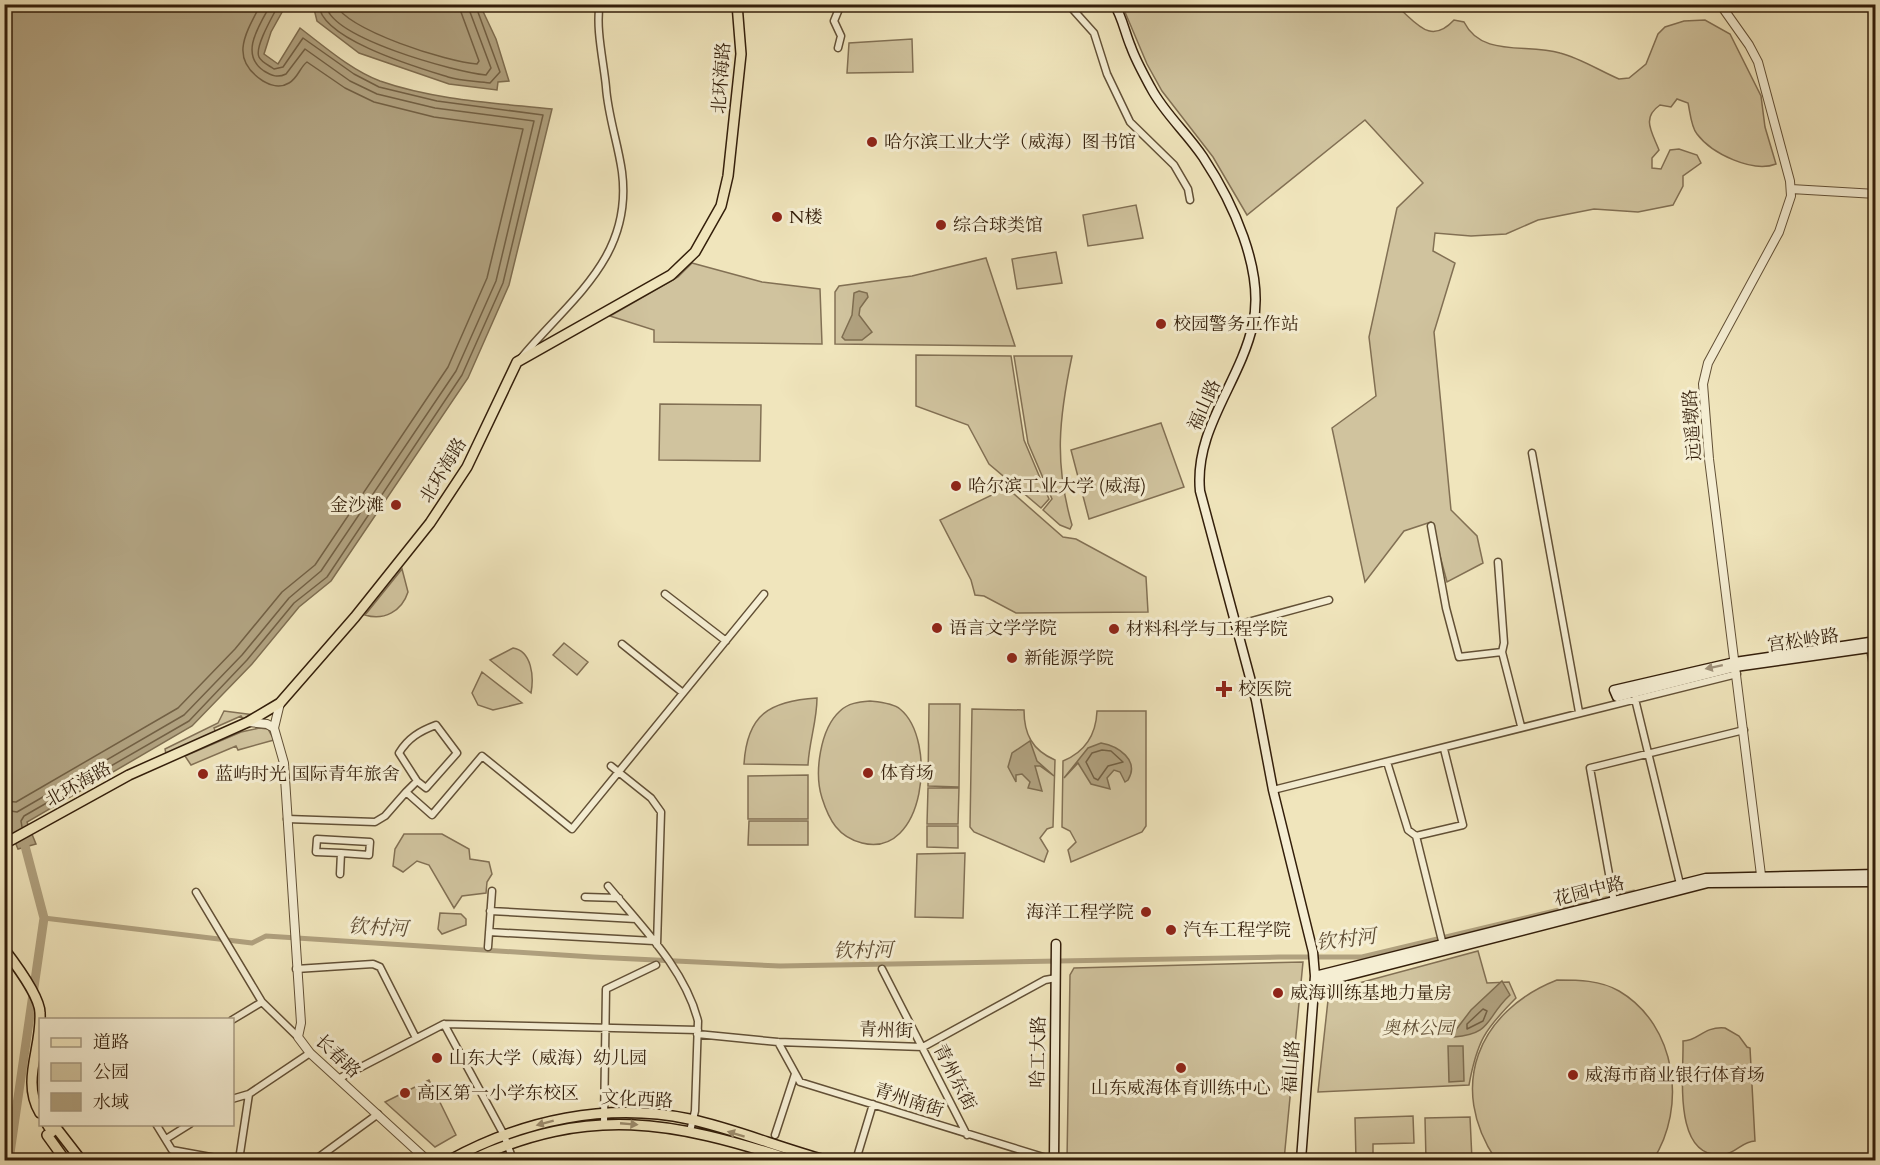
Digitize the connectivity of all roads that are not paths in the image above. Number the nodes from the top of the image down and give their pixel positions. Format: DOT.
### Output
graph roads {
  1 [pos="600,4"];
  2 [pos="737,4"];
  3 [pos="842,4"];
  4 [pos="1068,4"];
  5 [pos="1114,4"];
  6 [pos="1720,4"];
  7 [pos="838,48"];
  8 [pos="1791,189"];
  9 [pos="1875,194"];
  10 [pos="1190,200"];
  11 [pos="517,362"];
  12 [pos="1532,453"];
  13 [pos="1431,526"];
  14 [pos="1498,562"];
  15 [pos="665,594"];
  16 [pos="764,594"];
  17 [pos="1329,600"];
  18 [pos="1237,625"];
  19 [pos="726,641"];
  20 [pos="622,644"];
  21 [pos="1874,646"];
  22 [pos="1502,652"];
  23 [pos="1736,668"];
  24 [pos="1875,682"];
  25 [pos="683,693"];
  26 [pos="1635,699"];
  27 [pos="280,703"];
  28 [pos="1579,712"];
  29 [pos="249,722"];
  30 [pos="1521,726"];
  31 [pos="274,728"];
  32 [pos="1744,730"];
  33 [pos="1444,748"];
  34 [pos="1649,754"];
  35 [pos="1387,762"];
  36 [pos="611,766"];
  37 [pos="619,772"];
  38 [pos="417,782"];
  39 [pos="1273,790"];
  40 [pos="406,792"];
  41 [pos="287,819"];
  42 [pos="1416,836"];
  43 [pos="5,844"];
  44 [pos="341,854"];
  45 [pos="340,874"];
  46 [pos="1875,874"];
  47 [pos="1761,875"];
  48 [pos="1875,882"];
  49 [pos="1680,884"];
  50 [pos="609,886"];
  51 [pos="492,891"];
  52 [pos="196,892"];
  53 [pos="585,897"];
  54 [pos="619,898"];
  55 [pos="1613,899"];
  56 [pos="490,910"];
  57 [pos="636,919"];
  58 [pos="489,932"];
  59 [pos="1443,943"];
  60 [pos="656,944"];
  61 [pos="488,948"];
  62 [pos="1056,948"];
  63 [pos="4,949"];
  64 [pos="656,965"];
  65 [pos="296,969"];
  66 [pos="882,969"];
  67 [pos="1056,978"];
  68 [pos="1315,980"];
  69 [pos="262,1002"];
  70 [pos="39,1018"];
  71 [pos="234,1019"];
  72 [pos="444,1024"];
  73 [pos="605,1027"];
  74 [pos="39,1029"];
  75 [pos="698,1032"];
  76 [pos="298,1037"];
  77 [pos="416,1038"];
  78 [pos="778,1042"];
  79 [pos="923,1047"];
  80 [pos="310,1053"];
  81 [pos="795,1074"];
  82 [pos="340,1078"];
  83 [pos="249,1094"];
  84 [pos="234,1098"];
  85 [pos="873,1104"];
  86 [pos="39,1110"];
  87 [pos="604,1112"];
  88 [pos="378,1114"];
  89 [pos="694,1120"];
  90 [pos="604,1123"];
  91 [pos="157,1126"];
  92 [pos="188,1126"];
  93 [pos="53,1129"];
  94 [pos="690,1131"];
  95 [pos="774,1135"];
  96 [pos="967,1135"];
  97 [pos="166,1139"];
  98 [pos="788,1139"];
  99 [pos="506,1140"];
  100 [pos="788,1157"];
  101 [pos="812,1159"];
  102 [pos="65,1161"];
  103 [pos="81,1161"];
  104 [pos="227,1161"];
  105 [pos="239,1161"];
  106 [pos="315,1161"];
  107 [pos="427,1161"];
  108 [pos="450,1161"];
  109 [pos="471,1161"];
  110 [pos="513,1161"];
  111 [pos="825,1161"];
  112 [pos="856,1161"];
  113 [pos="1054,1161"];
  114 [pos="1302,1161"];
  1 -- 11 [label="street"];
  2 -- 11 [label="main road, 北环海路"];
  3 -- 7 [label="street"];
  4 -- 10 [label="street"];
  5 -- 18 [label="main road, 福山路"];
  6 -- 8 [label="street"];
  8 -- 9 [label="street"];
  8 -- 23 [label="street, 远遥墩路"];
  11 -- 27 [label="main road, 北环海路"];
  12 -- 28 [label="street"];
  13 -- 22 [label="street"];
  14 -- 22 [label="street"];
  15 -- 19 [label="street"];
  16 -- 19 [label="street"];
  17 -- 18 [label="street"];
  18 -- 39 [label="main road, 福山路"];
  19 -- 25 [label="street"];
  20 -- 25 [label="street"];
  21 -- 23 [label="main road, 宫松岭路"];
  21 -- 24 [label="street"];
  22 -- 30 [label="street"];
  23 -- 23 [label="main road, one-way"];
  23 -- 26 [label="street"];
  23 -- 32 [label="street, 远遥墩路"];
  25 -- 37 [label="street"];
  26 -- 28 [label="street"];
  26 -- 34 [label="street"];
  27 -- 29 [label="main road, 北环海路"];
  27 -- 31 [label="street"];
  28 -- 30 [label="street"];
  29 -- 31 [label="street"];
  29 -- 43 [label="main road, 北环海路"];
  30 -- 33 [label="street"];
  31 -- 41 [label="street"];
  32 -- 34 [label="street"];
  32 -- 47 [label="street, 远遥墩路"];
  33 -- 35 [label="street"];
  33 -- 42 [label="street"];
  34 -- 49 [label="street"];
  34 -- 55 [label="street"];
  35 -- 39 [label="street"];
  35 -- 42 [label="street"];
  36 -- 37 [label="street"];
  37 -- 40 [label="street"];
  37 -- 60 [label="street"];
  38 -- 38 [label="street"];
  38 -- 40 [label="street"];
  39 -- 68 [label="main road, 福山路"];
  40 -- 41 [label="street"];
  41 -- 65 [label="street, 长春路"];
  42 -- 59 [label="street"];
  44 -- 44 [label="street"];
  44 -- 45 [label="street"];
  46 -- 47 [label="main road, 花园中路"];
  47 -- 49 [label="main road, 花园中路"];
  48 -- 68 [label="main road"];
  49 -- 55 [label="main road, 花园中路"];
  50 -- 54 [label="street"];
  51 -- 56 [label="street"];
  52 -- 69 [label="street"];
  53 -- 54 [label="street"];
  54 -- 57 [label="street"];
  55 -- 59 [label="main road, 花园中路"];
  56 -- 57 [label="street"];
  56 -- 58 [label="street"];
  57 -- 60 [label="street"];
  58 -- 60 [label="street"];
  58 -- 61 [label="street"];
  59 -- 68 [label="main road, 花园中路"];
  60 -- 75 [label="street"];
  62 -- 67 [label="main road, 哈工大路"];
  63 -- 70 [label="main road"];
  64 -- 73 [label="street"];
  65 -- 76 [label="street, 长春路"];
  65 -- 77 [label="street"];
  66 -- 79 [label="street, 青州东街"];
  67 -- 79 [label="street, 青州街"];
  67 -- 113 [label="main road, 哈工大路"];
  68 -- 114 [label="main road, 福山路"];
  69 -- 71 [label="street"];
  69 -- 76 [label="street"];
  72 -- 73 [label="street, 青州街"];
  72 -- 77 [label="street, 青州街"];
  72 -- 99 [label="street"];
  73 -- 75 [label="street, 青州街"];
  73 -- 87 [label="street"];
  74 -- 86 [label="main road"];
  75 -- 78 [label="street, 青州街"];
  75 -- 89 [label="street"];
  76 -- 80 [label="street, 长春路"];
  77 -- 82 [label="street, 青州街"];
  78 -- 79 [label="street, 青州街"];
  78 -- 81 [label="street"];
  79 -- 96 [label="street, 青州东街"];
  80 -- 82 [label="street, 长春路"];
  80 -- 83 [label="street"];
  81 -- 85 [label="street, 青州南街"];
  81 -- 95 [label="street"];
  82 -- 88 [label="street, 长春路"];
  83 -- 84 [label="street"];
  83 -- 105 [label="street"];
  85 -- 96 [label="street, 青州南街"];
  85 -- 112 [label="street"];
  87 -- 89 [label="main road, 文化西路"];
  87 -- 90 [label="street"];
  87 -- 99 [label="main road, 文化西路, one-way"];
  88 -- 106 [label="street"];
  88 -- 107 [label="street, 长春路"];
  89 -- 94 [label="street"];
  100 -- 89 [label="main road, 文化西路, one-way"];
  90 -- 94 [label="main road, 文化西路, one-way"];
  90 -- 99 [label="main road, 文化西路"];
  91 -- 97 [label="street"];
  92 -- 97 [label="street"];
  93 -- 102 [label="main road"];
  93 -- 103 [label="main road"];
  94 -- 100 [label="main road, 文化西路"];
  96 -- 113 [label="street, 青州南街"];
  97 -- 104 [label="street"];
  98 -- 100 [label="street"];
  99 -- 108 [label="main road, 文化西路"];
  99 -- 109 [label="main road, 文化西路"];
  99 -- 110 [label="street"];
  100 -- 101 [label="main road, 文化西路"];
  101 -- 111 [label="main road, 文化西路"];
}
